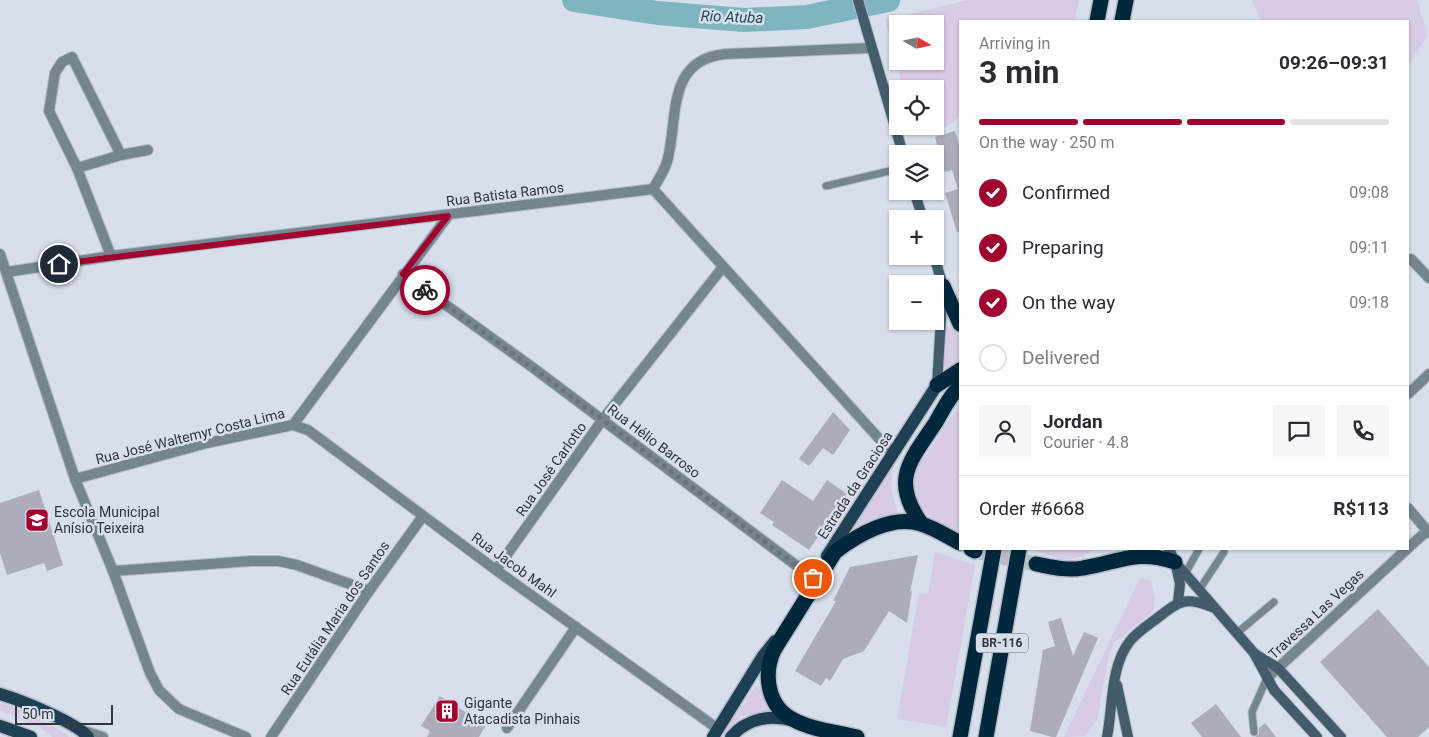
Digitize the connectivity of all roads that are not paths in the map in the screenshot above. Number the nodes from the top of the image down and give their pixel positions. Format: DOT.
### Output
graph roads {
  1 [pos="858,0"];
  2 [pos="1101,0"];
  3 [pos="1126,0"];
  4 [pos="1097,20"];
  5 [pos="1122,20"];
  6 [pos="872,48"];
  7 [pos="900,145"];
  8 [pos="148,150"];
  9 [pos="120,155"];
  10 [pos="78,168"];
  11 [pos="889,171"];
  12 [pos="826,186"];
  13 [pos="653,189"];
  14 [pos="448,216"];
  15 [pos="0,254"];
  16 [pos="111,256"];
  17 [pos="1411,259"];
  18 [pos="723,267"];
  19 [pos="7,272"];
  20 [pos="403,274"];
  21 [pos="1429,278"];
  22 [pos="944,290"];
  23 [pos="959,322"];
  24 [pos="940,330"];
  25 [pos="959,371"];
  26 [pos="1429,374"];
  27 [pos="937,386"];
  28 [pos="959,387"];
  29 [pos="1409,393"];
  30 [pos="603,419"];
  31 [pos="293,425"];
  32 [pos="893,454"];
  33 [pos="75,480"];
  34 [pos="1409,509"];
  35 [pos="423,516"];
  36 [pos="920,523"];
  37 [pos="1428,532"];
  38 [pos="959,542"];
  39 [pos="1409,546"];
  40 [pos="994,550"];
  41 [pos="1020,550"];
  42 [pos="1105,550"];
  43 [pos="1197,550"];
  44 [pos="1405,550"];
  45 [pos="1224,552"];
  46 [pos="1176,562"];
  47 [pos="1036,564"];
  48 [pos="1081,569"];
  49 [pos="496,570"];
  50 [pos="113,571"];
  51 [pos="813,578"];
  52 [pos="1198,590"];
  53 [pos="369,591"];
  54 [pos="1178,602"];
  55 [pos="1274,602"];
  56 [pos="1213,607"];
  57 [pos="794,618"];
  58 [pos="576,627"];
  59 [pos="1237,634"];
  60 [pos="1254,653"];
  61 [pos="1278,668"];
  62 [pos="1115,677"];
  63 [pos="1267,678"];
  64 [pos="0,694"];
  65 [pos="795,721"];
  66 [pos="0,726"];
  67 [pos="507,728"];
  68 [pos="1254,732"];
  69 [pos="716,733"];
  70 [pos="86,734"];
  71 [pos="31,737"];
  72 [pos="103,737"];
  73 [pos="246,737"];
  74 [pos="271,737"];
  75 [pos="731,737"];
  76 [pos="858,737"];
  77 [pos="960,737"];
  78 [pos="986,737"];
  79 [pos="1106,737"];
  80 [pos="1128,737"];
  81 [pos="1317,737"];
  82 [pos="1341,737"];
  1 -- 6 [label="main road"];
  2 -- 4 [label="highway"];
  3 -- 5 [label="highway"];
  6 -- 7 [label="main road"];
  6 -- 13 [label="street"];
  8 -- 9 [label="street"];
  9 -- 10 [label="street"];
  9 -- 10 [label="street"];
  10 -- 16 [label="street"];
  11 -- 12 [label="lane"];
  13 -- 14 [label="street, Rua Batista Ramos"];
  13 -- 18 [label="street"];
  14 -- 16 [label="street, Rua Batista Ramos"];
  14 -- 20 [label="street, Rua José Waltemyr Costa Lima"];
  15 -- 19 [label="street"];
  16 -- 19 [label="street, Rua Batista Ramos"];
  17 -- 21 [label="street"];
  18 -- 30 [label="street, Rua José Carlotto"];
  18 -- 32 [label="street"];
  19 -- 33 [label="street"];
  20 -- 30 [label="street, Rua Hélio Barroso"];
  20 -- 31 [label="street, Rua José Waltemyr Costa Lima"];
  22 -- 23 [label="highway"];
  24 -- 27 [label="main road"];
  25 -- 27 [label="highway"];
  26 -- 29 [label="street"];
  27 -- 32 [label="main road, Estrada da Graciosa"];
  28 -- 36 [label="highway"];
  30 -- 49 [label="street, Rua José Carlotto"];
  30 -- 51 [label="street, Rua Hélio Barroso"];
  31 -- 33 [label="street, Rua José Waltemyr Costa Lima"];
  31 -- 35 [label="street, Rua Jacob Mahl"];
  32 -- 51 [label="main road, Estrada da Graciosa"];
  33 -- 50 [label="street"];
  34 -- 37 [label="street"];
  35 -- 49 [label="street, Rua Jacob Mahl"];
  35 -- 53 [label="street, Rua Eutália Maria dos Santos"];
  36 -- 38 [label="highway"];
  36 -- 57 [label="highway"];
  37 -- 39 [label="street, Travessa Las Vegas"];
  40 -- 77 [label="highway, BR-116"];
  41 -- 78 [label="highway, BR-116"];
  42 -- 48 [label="highway"];
  43 -- 46 [label="lane"];
  44 -- 61 [label="street, Travessa Las Vegas"];
  45 -- 52 [label="lane"];
  46 -- 48 [label="highway"];
  46 -- 52 [label="main road"];
  46 -- 54 [label="main road"];
  47 -- 48 [label="highway"];
  49 -- 58 [label="street, Rua Jacob Mahl"];
  50 -- 53 [label="street"];
  50 -- 73 [label="street"];
  51 -- 57 [label="main road, Estrada da Graciosa"];
  52 -- 56 [label="main road"];
  53 -- 74 [label="street, Rua Eutália Maria dos Santos"];
  54 -- 56 [label="main road"];
  54 -- 62 [label="main road"];
  55 -- 59 [label="lane"];
  56 -- 59 [label="main road"];
  57 -- 65 [label="highway"];
  57 -- 69 [label="main road, Estrada da Graciosa"];
  58 -- 67 [label="street"];
  58 -- 69 [label="street, Rua Jacob Mahl"];
  59 -- 60 [label="main road"];
  60 -- 61 [label="main road"];
  60 -- 63 [label="main road"];
  61 -- 63 [label="street, Travessa Las Vegas"];
  61 -- 82 [label="main road"];
  62 -- 79 [label="main road"];
  62 -- 80 [label="main road"];
  63 -- 68 [label="lane"];
  63 -- 81 [label="main road"];
  64 -- 70 [label="main road"];
  65 -- 75 [label="main road"];
  65 -- 76 [label="highway"];
  66 -- 71 [label="main road"];
  70 -- 72 [label="street"];
}
